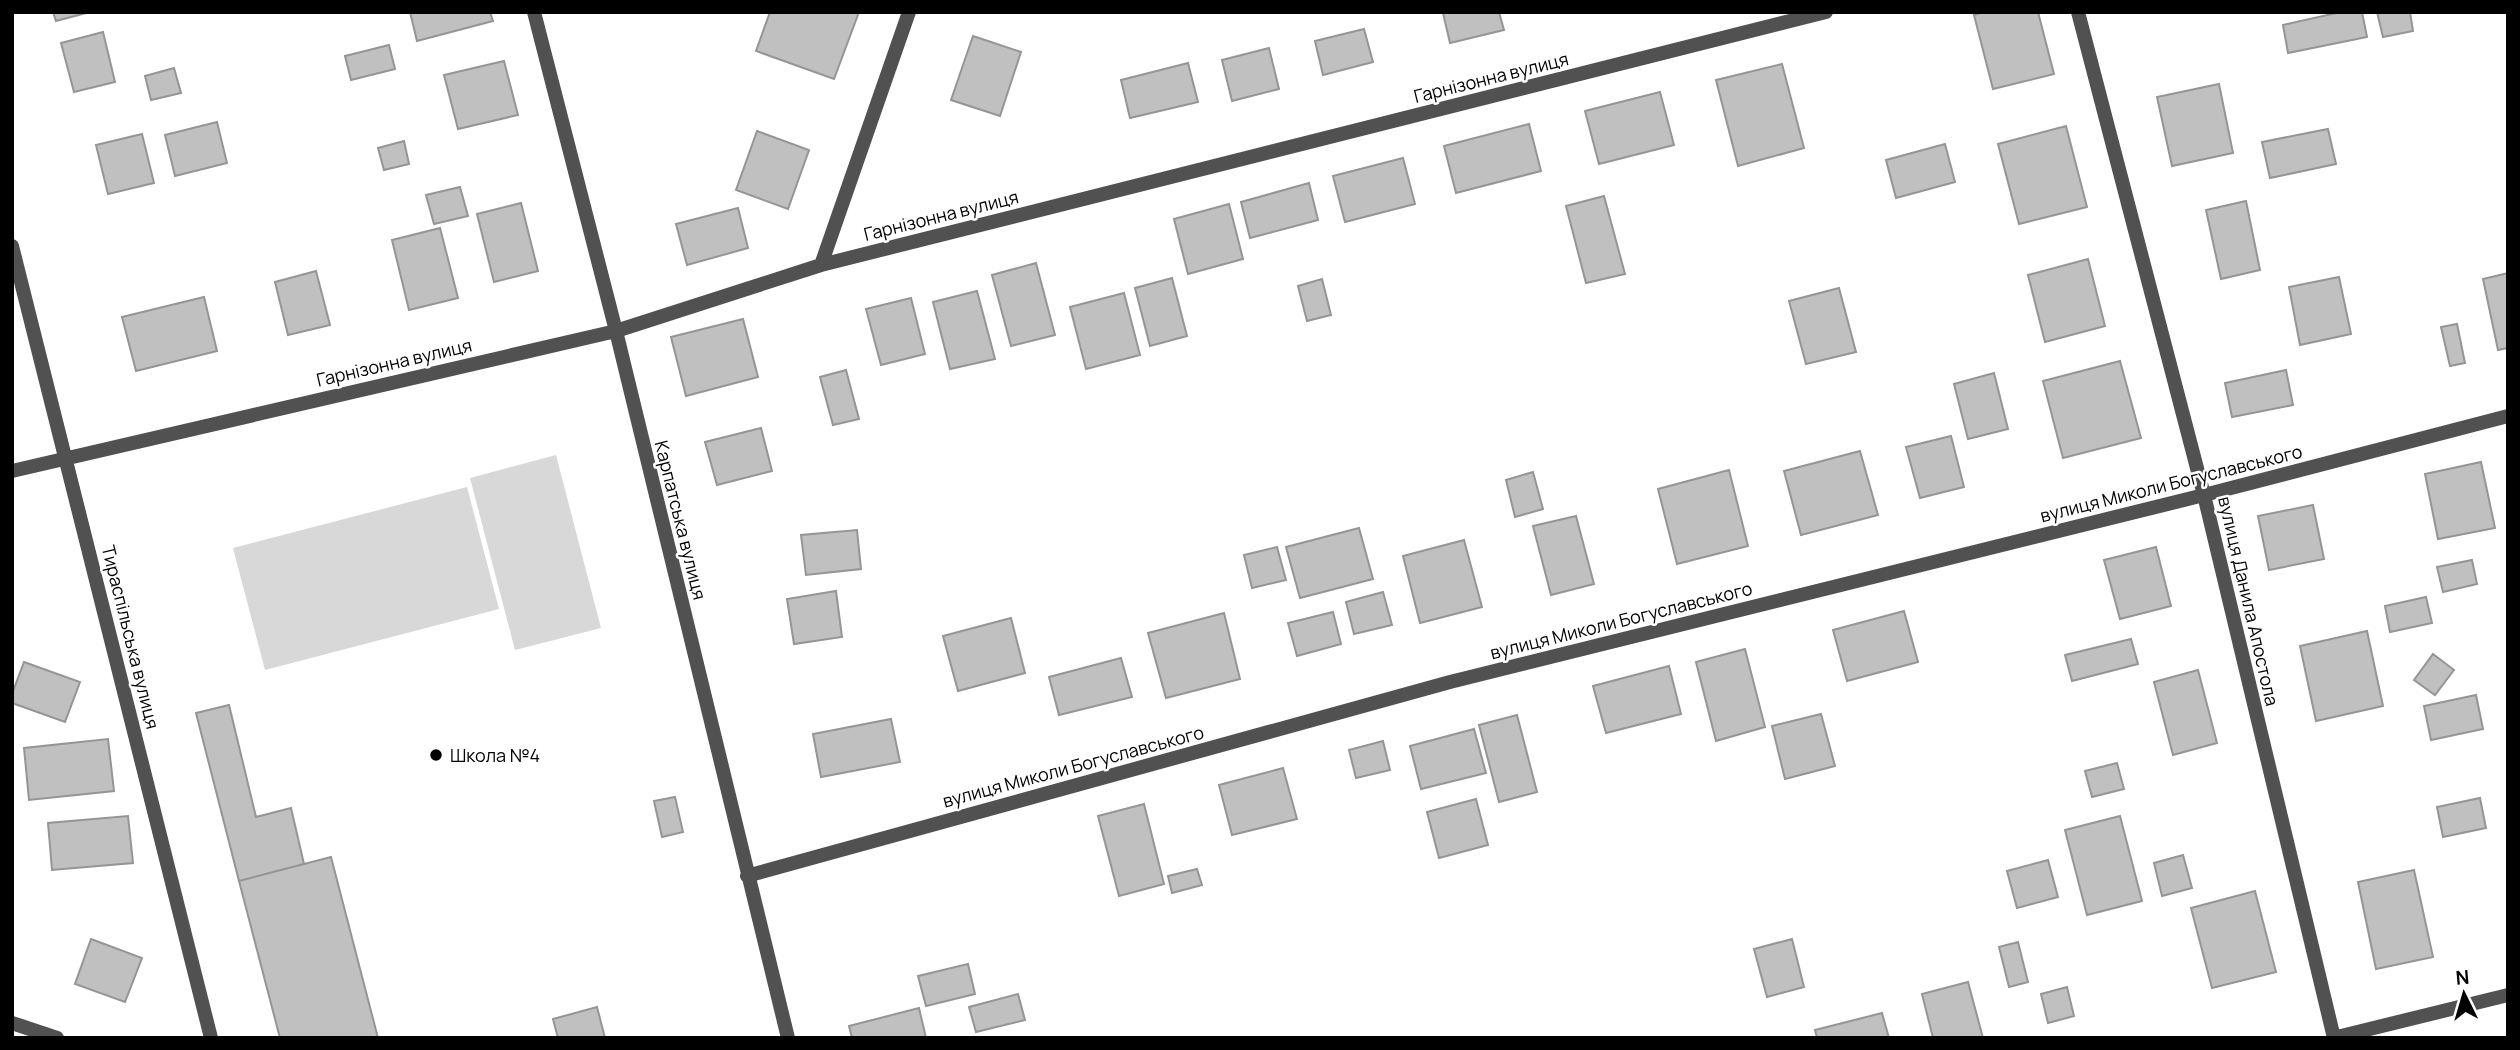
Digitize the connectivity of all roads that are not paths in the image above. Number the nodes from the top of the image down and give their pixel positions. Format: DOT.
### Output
graph roads {
  1 [pos="534,12"];
  2 [pos="908,12"];
  3 [pos="1826,12"];
  4 [pos="2078,12"];
  5 [pos="12,246"];
  6 [pos="821,265"];
  7 [pos="616,331"];
  8 [pos="2508,416"];
  9 [pos="66,458"];
  10 [pos="12,471"];
  11 [pos="2204,495"];
  12 [pos="747,876"];
  13 [pos="2508,995"];
  14 [pos="12,1023"];
  15 [pos="57,1038"];
  16 [pos="211,1038"];
  17 [pos="788,1038"];
  18 [pos="2334,1038"];
  1 -- 7 [label="street, Карпатська вулиця"];
  2 -- 6 [label="street"];
  3 -- 6 [label="street, Гарнізонна вулиця"];
  4 -- 11 [label="street, вулиця Данила Апостола"];
  5 -- 9 [label="street, Тираспільська вулиця"];
  6 -- 7 [label="street, Гарнізонна вулиця"];
  7 -- 9 [label="street, Гарнізонна вулиця"];
  7 -- 12 [label="street, Карпатська вулиця"];
  8 -- 11 [label="street, вулиця Миколи Богуславського"];
  9 -- 10 [label="street, Гарнізонна вулиця"];
  9 -- 16 [label="street, Тираспільська вулиця"];
  11 -- 12 [label="street, вулиця Миколи Богуславського"];
  11 -- 18 [label="street, вулиця Данила Апостола"];
  12 -- 17 [label="street, Карпатська вулиця"];
  13 -- 18 [label="street"];
  14 -- 15 [label="street"];
}
